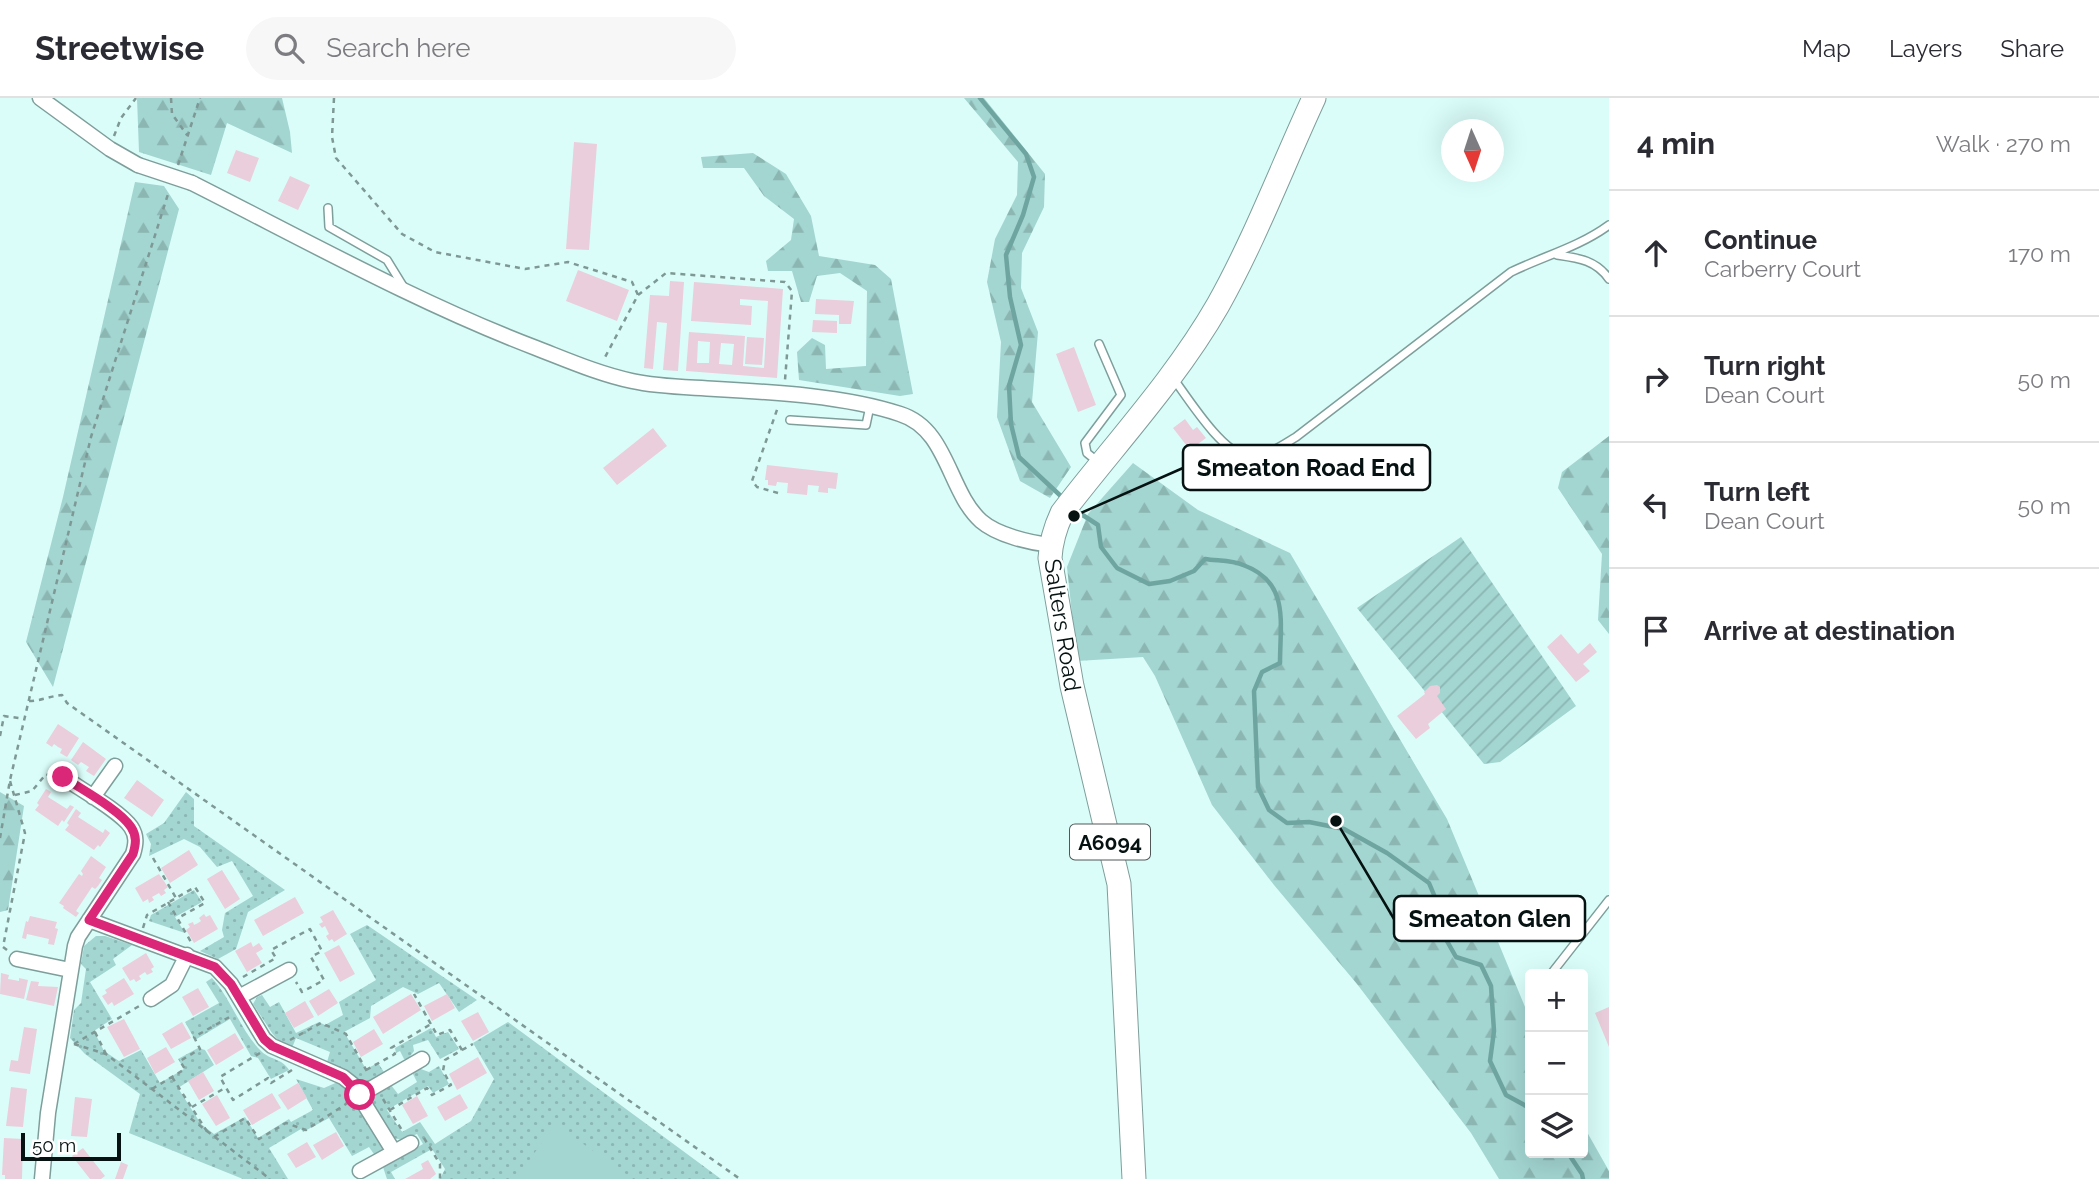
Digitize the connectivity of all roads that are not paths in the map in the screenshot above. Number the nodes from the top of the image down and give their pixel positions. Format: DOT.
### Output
graph roads {
  1 [pos="40,98"];
  2 [pos="1314,98"];
  3 [pos="328,208"];
  4 [pos="1609,225"];
  5 [pos="1556,255"];
  6 [pos="1609,279"];
  7 [pos="405,290"];
  8 [pos="1099,344"];
  9 [pos="1171,375"];
  10 [pos="870,406"];
  11 [pos="790,420"];
  12 [pos="1101,463"];
  13 [pos="1051,545"];
  14 [pos="115,766"];
  15 [pos="63,777"];
  16 [pos="93,797"];
  17 [pos="1609,900"];
  18 [pos="89,920"];
  19 [pos="187,955"];
  20 [pos="18,959"];
  21 [pos="1555,969"];
  22 [pos="70,970"];
  23 [pos="289,970"];
  24 [pos="151,999"];
  25 [pos="242,1002"];
  26 [pos="422,1059"];
  27 [pos="360,1095"];
  28 [pos="411,1143"];
  29 [pos="394,1152"];
  30 [pos="360,1171"];
  31 [pos="42,1179"];
  32 [pos="1134,1179"];
  1 -- 7 [label="street, bridge"];
  2 -- 9 [label="main road, Salters Road / A6094"];
  3 -- 7 [label="lane"];
  4 -- 5 [label="lane"];
  5 -- 6 [label="lane"];
  5 -- 9 [label="lane"];
  7 -- 10 [label="street"];
  8 -- 12 [label="lane"];
  9 -- 12 [label="main road, Salters Road / A6094"];
  10 -- 11 [label="lane"];
  10 -- 13 [label="street"];
  12 -- 13 [label="main road, Salters Road / A6094"];
  13 -- 32 [label="main road, Salters Road / A6094"];
  14 -- 16 [label="street"];
  15 -- 16 [label="street"];
  16 -- 18 [label="street"];
  17 -- 21 [label="lane"];
  18 -- 19 [label="street"];
  18 -- 22 [label="street"];
  19 -- 24 [label="street"];
  19 -- 25 [label="street"];
  20 -- 22 [label="street"];
  22 -- 31 [label="street"];
  23 -- 25 [label="street"];
  25 -- 27 [label="street"];
  26 -- 27 [label="street"];
  27 -- 29 [label="street"];
  28 -- 29 [label="street"];
  29 -- 30 [label="street"];
}
